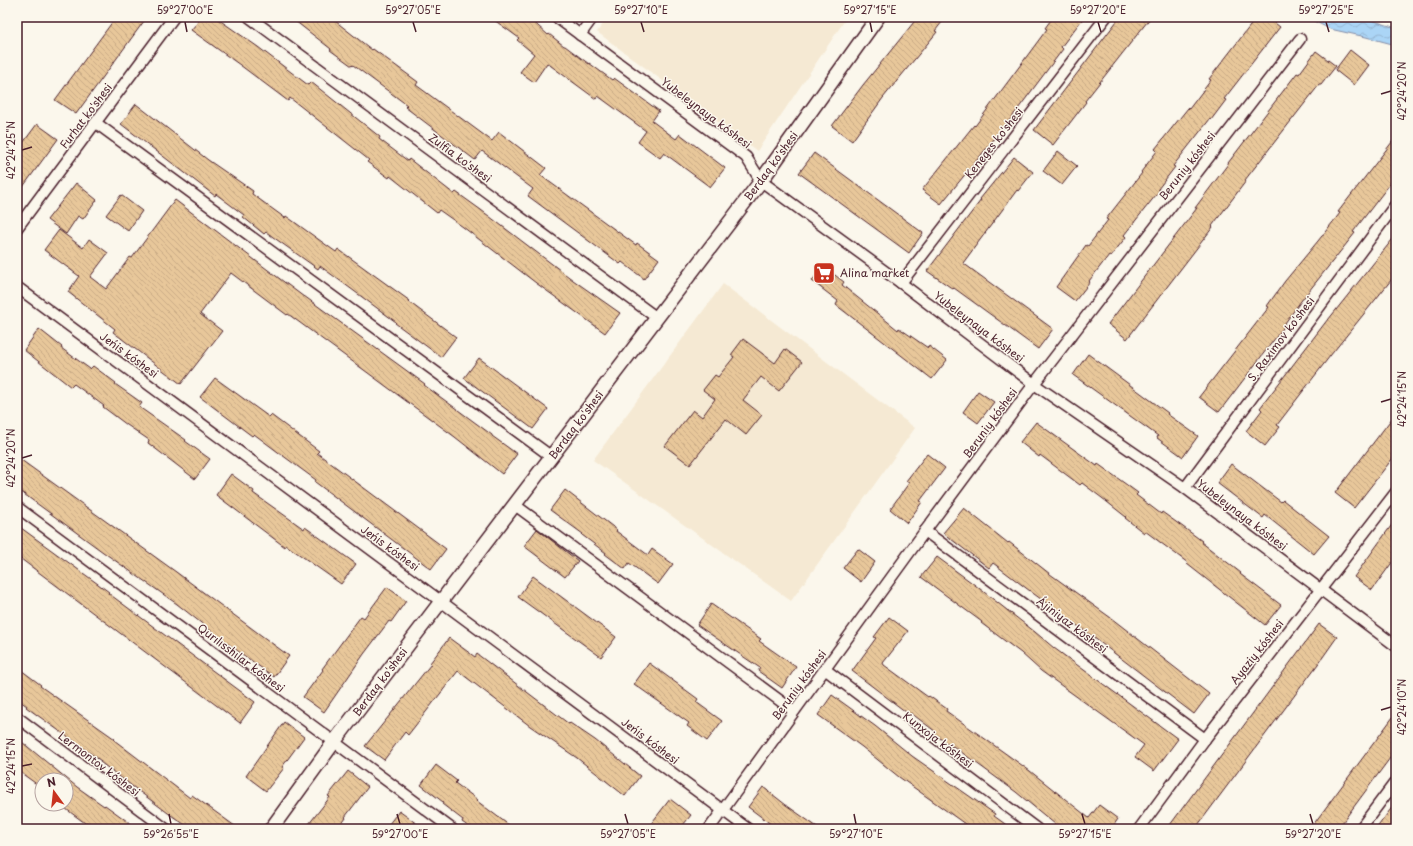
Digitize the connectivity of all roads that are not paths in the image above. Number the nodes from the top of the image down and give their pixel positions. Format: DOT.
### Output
graph roads {
  1 [pos="174,17"];
  2 [pos="249,17"];
  3 [pos="556,17"];
  4 [pos="592,17"];
  5 [pos="878,17"];
  6 [pos="1106,17"];
  7 [pos="580,35"];
  8 [pos="1300,39"];
  9 [pos="96,123"];
  10 [pos="761,181"];
  11 [pos="1396,204"];
  12 [pos="17,228"];
  13 [pos="901,283"];
  14 [pos="17,287"];
  15 [pos="657,318"];
  16 [pos="1034,384"];
  17 [pos="552,457"];
  18 [pos="1185,488"];
  19 [pos="1396,492"];
  20 [pos="515,505"];
  21 [pos="17,507"];
  22 [pos="925,531"];
  23 [pos="1321,590"];
  24 [pos="442,601"];
  25 [pos="1396,646"];
  26 [pos="826,670"];
  27 [pos="794,711"];
  28 [pos="17,717"];
  29 [pos="1205,739"];
  30 [pos="334,742"];
  31 [pos="1396,781"];
  32 [pos="723,811"];
  33 [pos="166,829"];
  34 [pos="271,829"];
  35 [pos="452,829"];
  36 [pos="709,829"];
  37 [pos="748,829"];
  38 [pos="1036,829"];
  39 [pos="1139,829"];
  40 [pos="1360,829"];
  1 -- 9 [label="street, Furhat ko'shesi"];
  2 -- 15 [label="street, Zulfia ko'shesi"];
  3 -- 7 [label="street, Yubeleynaya kóshesi"];
  4 -- 7 [label="street"];
  5 -- 10 [label="street, Berdaq ko'shesi"];
  6 -- 13 [label="street, Keneges ko'shesi"];
  7 -- 10 [label="street, Yubeleynaya kóshesi"];
  8 -- 16 [label="street, Beruniy kóshesi"];
  9 -- 12 [label="street, Furhat ko'shesi"];
  9 -- 17 [label="street"];
  10 -- 13 [label="street, Yubeleynaya kóshesi"];
  10 -- 15 [label="street, Berdaq ko'shesi"];
  11 -- 18 [label="street, S. Raximov ko'shesi"];
  13 -- 16 [label="street, Yubeleynaya kóshesi"];
  14 -- 24 [label="street, Jeńis kóshesi"];
  15 -- 17 [label="street, Berdaq ko'shesi"];
  16 -- 18 [label="street, Yubeleynaya kóshesi"];
  16 -- 22 [label="street, Beruniy kóshesi"];
  17 -- 20 [label="street, Berdaq ko'shesi"];
  18 -- 23 [label="street, Yubeleynaya kóshesi"];
  19 -- 23 [label="street, Ayaziy kóshesi"];
  20 -- 24 [label="street, Berdaq ko'shesi"];
  20 -- 27 [label="street"];
  21 -- 30 [label="street, Qurılısshılar kóshesi"];
  22 -- 26 [label="street, Beruniy kóshesi"];
  22 -- 29 [label="street, Ájiniyaz kóshesi"];
  23 -- 25 [label="street, Yubeleynaya kóshesi"];
  23 -- 29 [label="street, Ayaziy kóshesi"];
  24 -- 30 [label="street, Berdaq ko'shesi"];
  24 -- 32 [label="street, Jeńis kóshesi"];
  26 -- 27 [label="street, Beruniy kóshesi"];
  26 -- 38 [label="street, Kunxoja kóshesi"];
  27 -- 32 [label="street, Beruniy kóshesi"];
  28 -- 33 [label="street, Lermontov kóshesi"];
  29 -- 39 [label="street, Ayaziy kóshesi"];
  30 -- 34 [label="street, Berdaq ko'shesi"];
  30 -- 35 [label="street, Qurılısshılar kóshesi"];
  31 -- 40 [label="street"];
  32 -- 36 [label="street, Beruniy kóshesi"];
  32 -- 37 [label="street, Jeńis kóshesi"];
}
